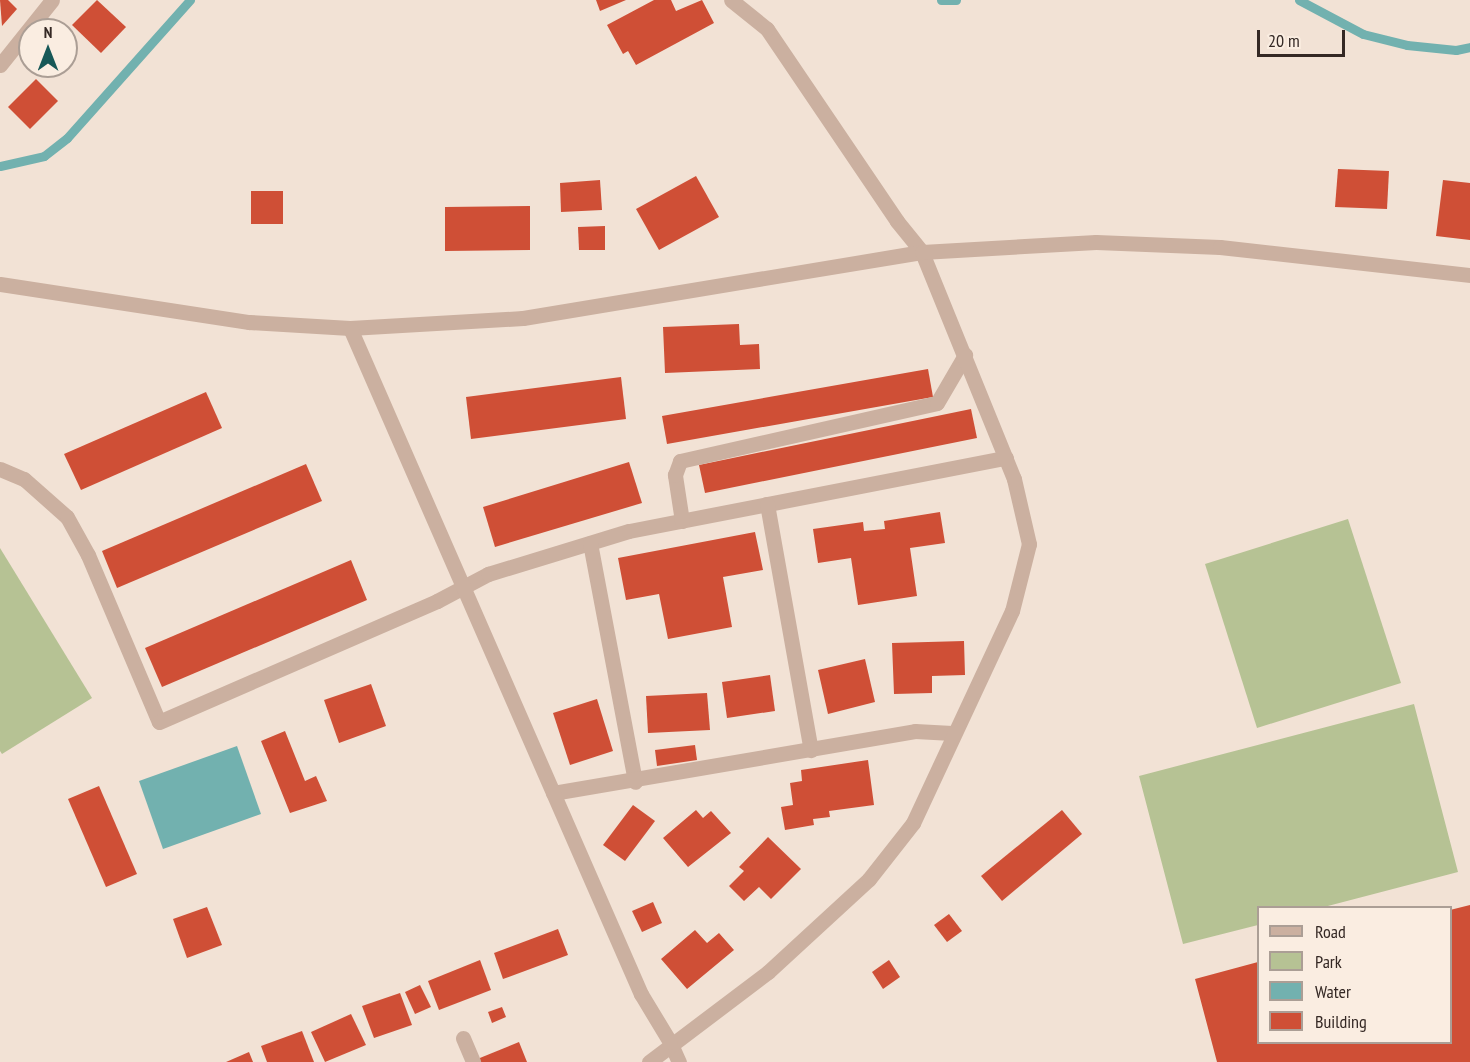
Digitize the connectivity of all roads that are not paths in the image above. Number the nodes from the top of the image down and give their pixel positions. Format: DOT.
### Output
graph roads {
  1 [pos="51,0"];
  2 [pos="731,0"];
  3 [pos="0,65"];
  4 [pos="922,252"];
  5 [pos="1470,275"];
  6 [pos="0,284"];
  7 [pos="350,328"];
  8 [pos="965,355"];
  9 [pos="1006,458"];
  10 [pos="0,469"];
  11 [pos="767,504"];
  12 [pos="682,521"];
  13 [pos="590,543"];
  14 [pos="464,586"];
  15 [pos="952,733"];
  16 [pos="811,750"];
  17 [pos="635,782"];
  18 [pos="553,793"];
  19 [pos="463,1038"];
  20 [pos="670,1042"];
  21 [pos="473,1062"];
  22 [pos="649,1062"];
  23 [pos="679,1062"];
  1 -- 3 [label="street"];
  2 -- 4 [label="street"];
  4 -- 5 [label="street"];
  4 -- 7 [label="street"];
  4 -- 8 [label="street"];
  6 -- 7 [label="street"];
  7 -- 14 [label="street"];
  8 -- 9 [label="street"];
  8 -- 12 [label="street"];
  9 -- 11 [label="street"];
  9 -- 15 [label="street"];
  10 -- 14 [label="street"];
  11 -- 12 [label="street"];
  11 -- 16 [label="street"];
  12 -- 13 [label="street"];
  13 -- 14 [label="street"];
  13 -- 17 [label="street"];
  14 -- 18 [label="street"];
  15 -- 16 [label="street"];
  15 -- 20 [label="street"];
  16 -- 17 [label="street"];
  17 -- 18 [label="street"];
  18 -- 20 [label="street"];
  19 -- 21 [label="street"];
  20 -- 22 [label="street"];
  20 -- 23 [label="street"];
}
